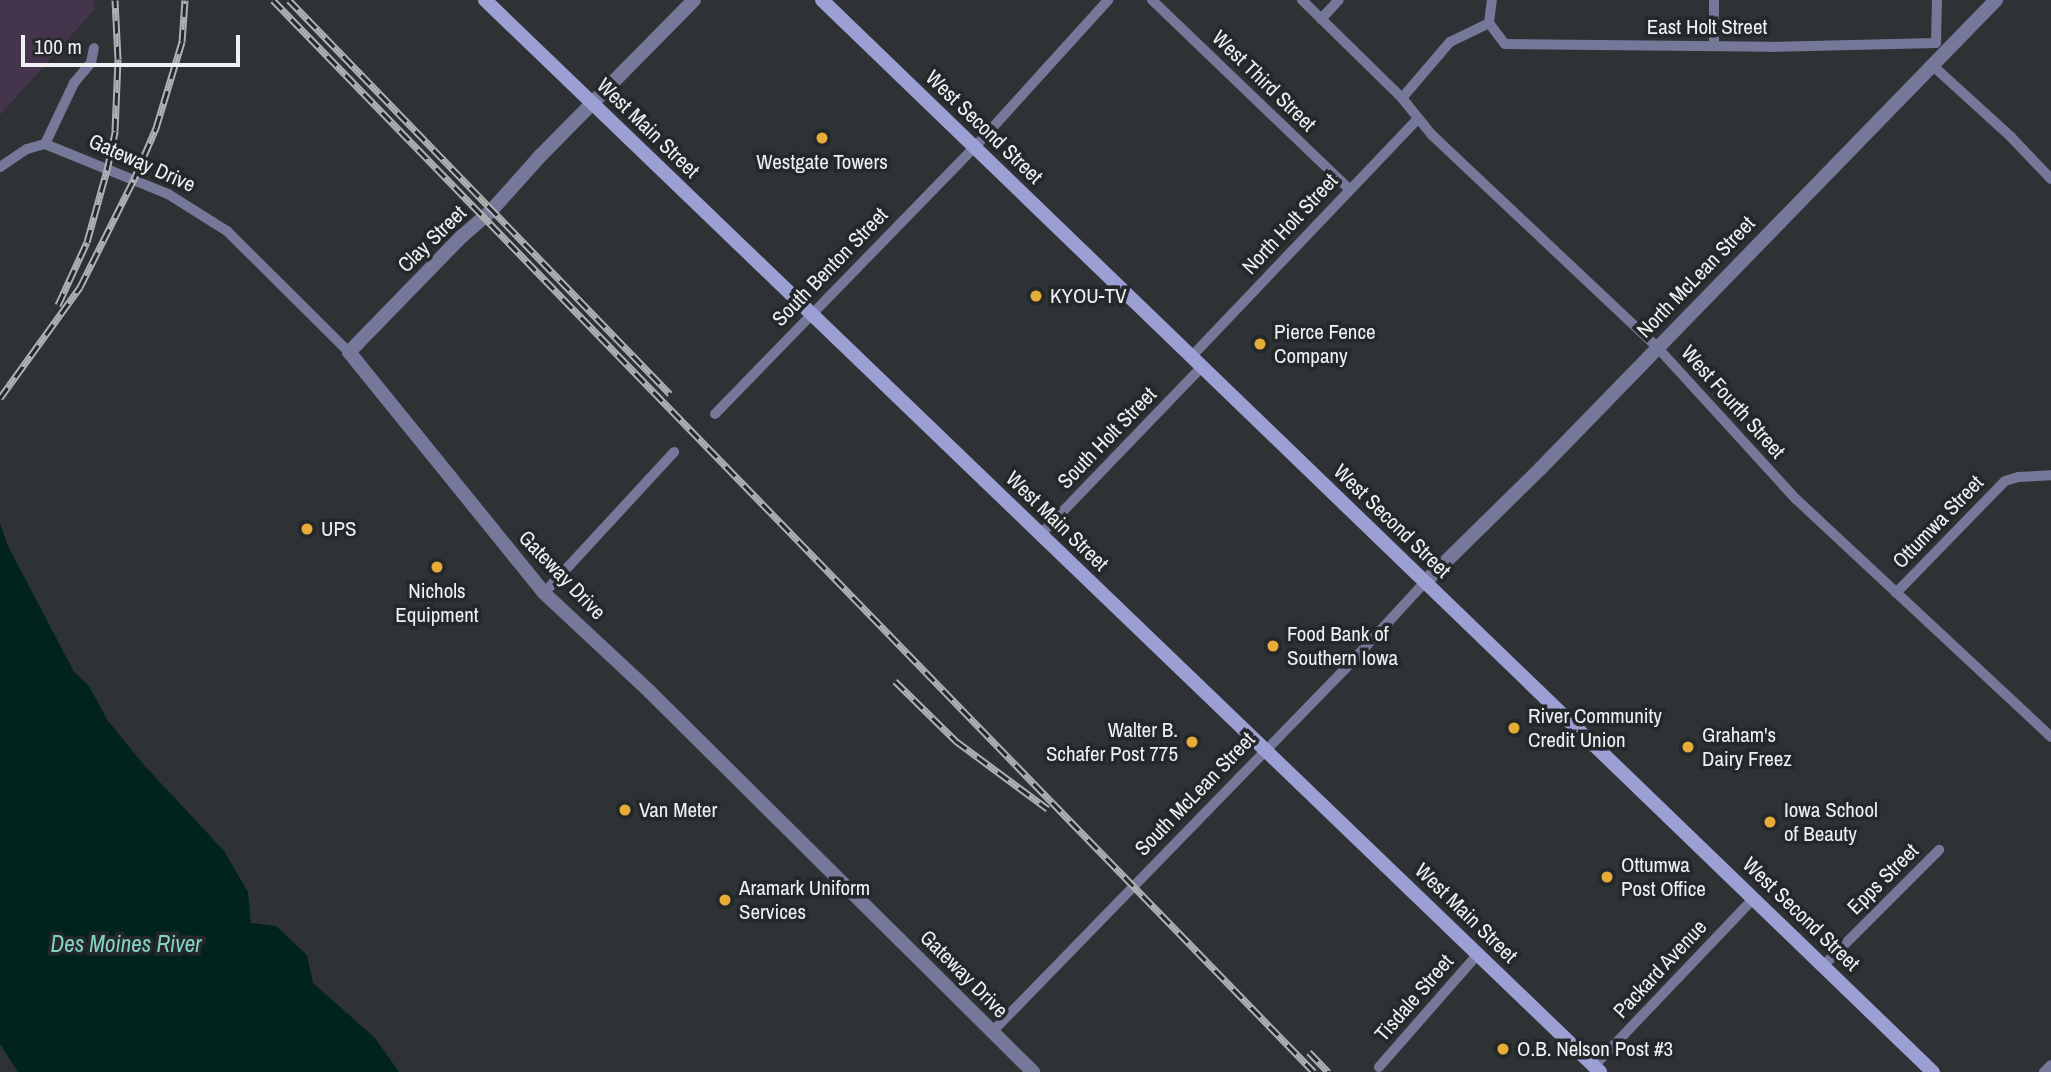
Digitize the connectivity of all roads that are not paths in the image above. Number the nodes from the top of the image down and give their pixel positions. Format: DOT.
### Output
graph roads {
  1 [pos="485,0"];
  2 [pos="694,0"];
  3 [pos="822,0"];
  4 [pos="1108,0"];
  5 [pos="1152,0"];
  6 [pos="1302,0"];
  7 [pos="1339,0"];
  8 [pos="1492,0"];
  9 [pos="1714,0"];
  10 [pos="1937,0"];
  11 [pos="1996,0"];
  12 [pos="1321,19"];
  13 [pos="1489,23"];
  14 [pos="1714,46"];
  15 [pos="1941,47"];
  16 [pos="94,48"];
  17 [pos="1932,65"];
  18 [pos="1402,97"];
  19 [pos="592,104"];
  20 [pos="1418,119"];
  21 [pos="45,144"];
  22 [pos="974,148"];
  23 [pos="0,167"];
  24 [pos="2051,179"];
  25 [pos="1349,189"];
  26 [pos="811,314"];
  27 [pos="1657,347"];
  28 [pos="349,352"];
  29 [pos="1196,363"];
  30 [pos="715,414"];
  31 [pos="674,452"];
  32 [pos="2051,475"];
  33 [pos="1041,534"];
  34 [pos="1425,582"];
  35 [pos="544,593"];
  36 [pos="1896,593"];
  37 [pos="2051,737"];
  38 [pos="1266,748"];
  39 [pos="1939,850"];
  40 [pos="1754,898"];
  41 [pos="1479,954"];
  42 [pos="1824,965"];
  43 [pos="992,1032"];
  44 [pos="2051,1065"];
  45 [pos="1379,1068"];
  46 [pos="1597,1069"];
  47 [pos="1033,1072"];
  48 [pos="1933,1072"];
  49 [pos="2044,1072"];
  1 -- 19 [label="main road, West Main Street"];
  2 -- 19 [label="street, Clay Street"];
  3 -- 22 [label="main road, West Second Street"];
  4 -- 22 [label="street, South Benton Street"];
  5 -- 25 [label="street, West Third Street"];
  6 -- 12 [label="street, West Fourth Street"];
  7 -- 12 [label="street"];
  8 -- 13 [label="street"];
  9 -- 14 [label="street"];
  10 -- 15 [label="street"];
  11 -- 15 [label="street, North McLean Street"];
  12 -- 18 [label="street, West Fourth Street"];
  13 -- 14 [label="street, East Holt Street"];
  13 -- 18 [label="street"];
  14 -- 15 [label="street, East Holt Street"];
  15 -- 17 [label="street, North McLean Street"];
  16 -- 21 [label="street"];
  17 -- 24 [label="street"];
  17 -- 27 [label="street, North McLean Street"];
  18 -- 20 [label="street, West Fourth Street"];
  19 -- 26 [label="main road, West Main Street"];
  19 -- 28 [label="street, Clay Street"];
  20 -- 25 [label="street, North Holt Street"];
  20 -- 27 [label="street, West Fourth Street"];
  21 -- 23 [label="street"];
  21 -- 28 [label="street, Gateway Drive"];
  22 -- 26 [label="street, South Benton Street"];
  22 -- 29 [label="main road, West Second Street"];
  25 -- 29 [label="street, North Holt Street"];
  26 -- 30 [label="street, South Benton Street"];
  26 -- 33 [label="main road, West Main Street"];
  27 -- 34 [label="street, North McLean Street"];
  27 -- 36 [label="street, West Fourth Street"];
  28 -- 35 [label="street, Gateway Drive"];
  29 -- 33 [label="street, South Holt Street"];
  29 -- 34 [label="main road, West Second Street"];
  31 -- 35 [label="street"];
  32 -- 36 [label="street, Ottumwa Street"];
  33 -- 38 [label="main road, West Main Street"];
  34 -- 38 [label="street, South McLean Street"];
  34 -- 40 [label="main road, West Second Street"];
  35 -- 43 [label="street, Gateway Drive"];
  36 -- 37 [label="street, West Fourth Street"];
  38 -- 41 [label="main road, West Main Street"];
  38 -- 43 [label="street, South McLean Street"];
  39 -- 42 [label="street, Epps Street"];
  40 -- 42 [label="main road, West Second Street"];
  40 -- 46 [label="street, Packard Avenue"];
  41 -- 45 [label="street, Tisdale Street"];
  41 -- 46 [label="main road, West Main Street"];
  42 -- 48 [label="main road, West Second Street"];
  43 -- 47 [label="street, Gateway Drive"];
  44 -- 49 [label="street"];
}
